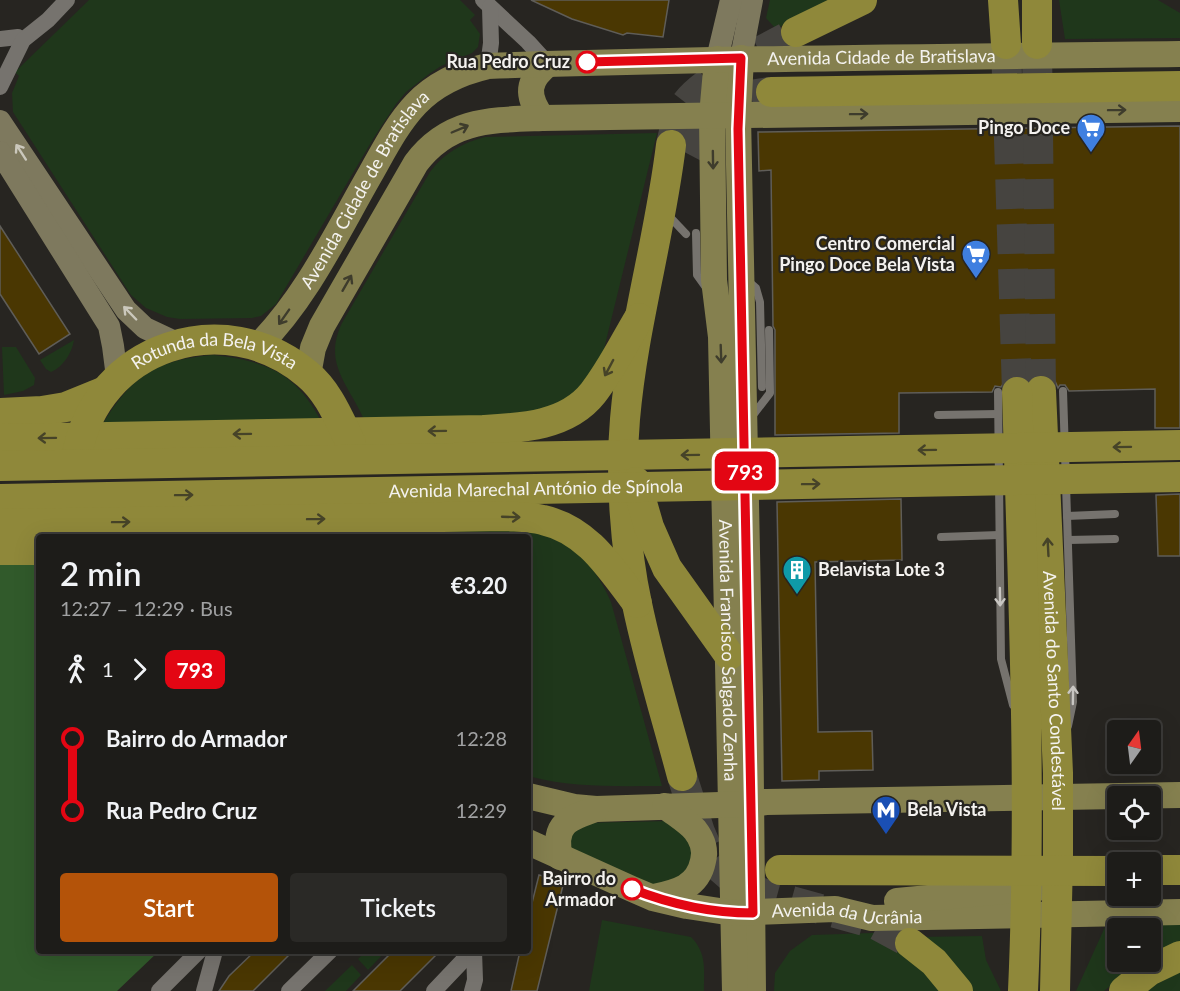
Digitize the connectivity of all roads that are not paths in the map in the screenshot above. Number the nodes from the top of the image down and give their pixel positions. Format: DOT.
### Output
graph roads {
  1 [pos="67,0"];
  2 [pos="731,0"];
  3 [pos="752,0"];
  4 [pos="862,0"];
  5 [pos="1003,0"];
  6 [pos="1037,0"];
  7 [pos="486,4"];
  8 [pos="796,32"];
  9 [pos="0,39"];
  10 [pos="23,40"];
  11 [pos="1006,44"];
  12 [pos="1037,44"];
  13 [pos="1180,54"];
  14 [pos="729,59"];
  15 [pos="548,64"];
  16 [pos="488,66"];
  17 [pos="1180,69"];
  18 [pos="1180,86"];
  19 [pos="0,87"];
  20 [pos="790,100"];
  21 [pos="1180,109"];
  22 [pos="712,116"];
  23 [pos="738,116"];
  24 [pos="542,118"];
  25 [pos="0,121"];
  26 [pos="681,150"];
  27 [pos="0,152"];
  28 [pos="663,199"];
  29 [pos="696,233"];
  30 [pos="686,234"];
  31 [pos="741,274"];
  32 [pos="716,295"];
  33 [pos="639,318"];
  34 [pos="769,330"];
  35 [pos="179,344"];
  36 [pos="258,346"];
  37 [pos="110,384"];
  38 [pos="317,384"];
  39 [pos="762,387"];
  40 [pos="1023,396"];
  41 [pos="0,413"];
  42 [pos="938,415"];
  43 [pos="625,420"];
  44 [pos="744,426"];
  45 [pos="0,439"];
  46 [pos="1180,446"];
  47 [pos="0,466"];
  48 [pos="1180,477"];
  49 [pos="0,499"];
  50 [pos="1115,514"];
  51 [pos="1067,516"];
  52 [pos="0,524"];
  53 [pos="87,534"];
  54 [pos="344,534"];
  55 [pos="999,536"];
  56 [pos="941,537"];
  57 [pos="1114,539"];
  58 [pos="1068,540"];
  59 [pos="0,550"];
  60 [pos="36,550"];
  61 [pos="636,603"];
  62 [pos="729,655"];
  63 [pos="1027,759"];
  64 [pos="1058,773"];
  65 [pos="682,776"];
  66 [pos="1178,795"];
  67 [pos="531,797"];
  68 [pos="741,805"];
  69 [pos="665,806"];
  70 [pos="596,809"];
  71 [pos="531,843"];
  72 [pos="560,857"];
  73 [pos="780,870"];
  74 [pos="1107,871"];
  75 [pos="1107,875"];
  76 [pos="653,898"];
  77 [pos="1180,912"];
  78 [pos="743,913"];
  79 [pos="914,920"];
  80 [pos="197,954"];
  81 [pos="214,954"];
  82 [pos="327,954"];
  83 [pos="470,954"];
  84 [pos="473,954"];
  85 [pos="1180,956"];
  86 [pos="163,990"];
  87 [pos="204,991"];
  88 [pos="289,991"];
  89 [pos="434,991"];
  90 [pos="472,991"];
  91 [pos="735,991"];
  92 [pos="753,991"];
  93 [pos="958,991"];
  94 [pos="1023,991"];
  95 [pos="1055,991"];
  96 [pos="1124,991"];
  1 -- 10 [label="street"];
  2 -- 14 [label="street"];
  3 -- 14 [label="street"];
  4 -- 8 [label="highway"];
  5 -- 11 [label="highway"];
  6 -- 12 [label="highway"];
  7 -- 15 [label="street"];
  7 -- 16 [label="street"];
  9 -- 10 [label="street"];
  10 -- 19 [label="street"];
  13 -- 14 [label="main road, Avenida Cidade de Bratislava"];
  14 -- 15 [label="main road, Avenida Cidade de Bratislava"];
  14 -- 22 [label="main road, Avenida Francisco Salgado Zenha"];
  14 -- 23 [label="main road, Avenida Francisco Salgado Zenha"];
  15 -- 16 [label="main road, Avenida Cidade de Bratislava"];
  15 -- 24 [label="main road"];
  16 -- 36 [label="main road, Avenida Cidade de Bratislava, one-way"];
  17 -- 20 [label="highway"];
  18 -- 20 [label="highway"];
  20 -- 21 [label="main road, Avenida Cidade de Bratislava, one-way"];
  20 -- 23 [label="main road, Avenida Cidade de Bratislava"];
  22 -- 23 [label="main road, Avenida Cidade de Bratislava"];
  22 -- 24 [label="main road, Avenida Cidade de Bratislava"];
  22 -- 32 [label="main road, Avenida Francisco Salgado Zenha, one-way"];
  23 -- 31 [label="main road, Avenida Francisco Salgado Zenha"];
  38 -- 24 [label="main road, Avenida Cidade de Bratislava, one-way"];
  35 -- 25 [label="street, one-way"];
  26 -- 28 [label="highway"];
  27 -- 37 [label="street"];
  28 -- 30 [label="lane"];
  28 -- 33 [label="highway"];
  29 -- 32 [label="lane"];
  31 -- 39 [label="lane"];
  31 -- 44 [label="main road, Avenida Francisco Salgado Zenha"];
  32 -- 62 [label="main road, Avenida Francisco Salgado Zenha, one-way"];
  33 -- 43 [label="highway"];
  33 -- 45 [label="highway, one-way"];
  34 -- 44 [label="lane"];
  35 -- 36 [label="highway, Rotunda da Bela Vista"];
  35 -- 37 [label="highway, Rotunda da Bela Vista"];
  36 -- 38 [label="highway, Rotunda da Bela Vista"];
  37 -- 41 [label="highway"];
  37 -- 53 [label="highway, Rotunda da Bela Vista"];
  38 -- 54 [label="highway, Rotunda da Bela Vista"];
  40 -- 42 [label="lane"];
  40 -- 51 [label="lane"];
  40 -- 55 [label="lane"];
  40 -- 63 [label="highway, Avenida do Santo Condestável"];
  64 -- 40 [label="highway, Avenida do Santo Condestável, one-way"];
  43 -- 61 [label="highway"];
  43 -- 62 [label="highway"];
  44 -- 68 [label="main road, Avenida Francisco Salgado Zenha"];
  46 -- 47 [label="highway, Avenida Marechal António de Spínola, one-way"];
  49 -- 48 [label="highway, Avenida Marechal António de Spínola, one-way"];
  50 -- 51 [label="lane"];
  51 -- 58 [label="lane"];
  52 -- 61 [label="highway, one-way"];
  55 -- 56 [label="lane"];
  55 -- 63 [label="lane, one-way"];
  57 -- 58 [label="lane"];
  64 -- 58 [label="lane, one-way"];
  59 -- 60 [label="highway"];
  61 -- 65 [label="highway"];
  62 -- 68 [label="main road, Avenida Francisco Salgado Zenha"];
  63 -- 94 [label="highway, Avenida do Santo Condestável"];
  64 -- 95 [label="highway, Avenida do Santo Condestável"];
  66 -- 68 [label="main road"];
  67 -- 70 [label="main road"];
  68 -- 69 [label="main road"];
  68 -- 78 [label="main road, Avenida Francisco Salgado Zenha"];
  69 -- 70 [label="main road"];
  69 -- 76 [label="main road"];
  70 -- 72 [label="main road"];
  71 -- 72 [label="main road, Avenida da Ucrânia"];
  72 -- 76 [label="main road, Avenida da Ucrânia"];
  73 -- 74 [label="highway"];
  75 -- 79 [label="main road"];
  76 -- 78 [label="main road, Avenida da Ucrânia"];
  77 -- 79 [label="main road, Avenida da Ucrânia"];
  78 -- 79 [label="main road, Avenida da Ucrânia"];
  78 -- 91 [label="main road, Avenida Francisco Salgado Zenha"];
  78 -- 92 [label="main road, Avenida Francisco Salgado Zenha"];
  79 -- 93 [label="highway"];
  80 -- 86 [label="street"];
  81 -- 87 [label="street"];
  82 -- 88 [label="street"];
  83 -- 89 [label="street"];
  84 -- 90 [label="street"];
  85 -- 96 [label="highway"];
}
